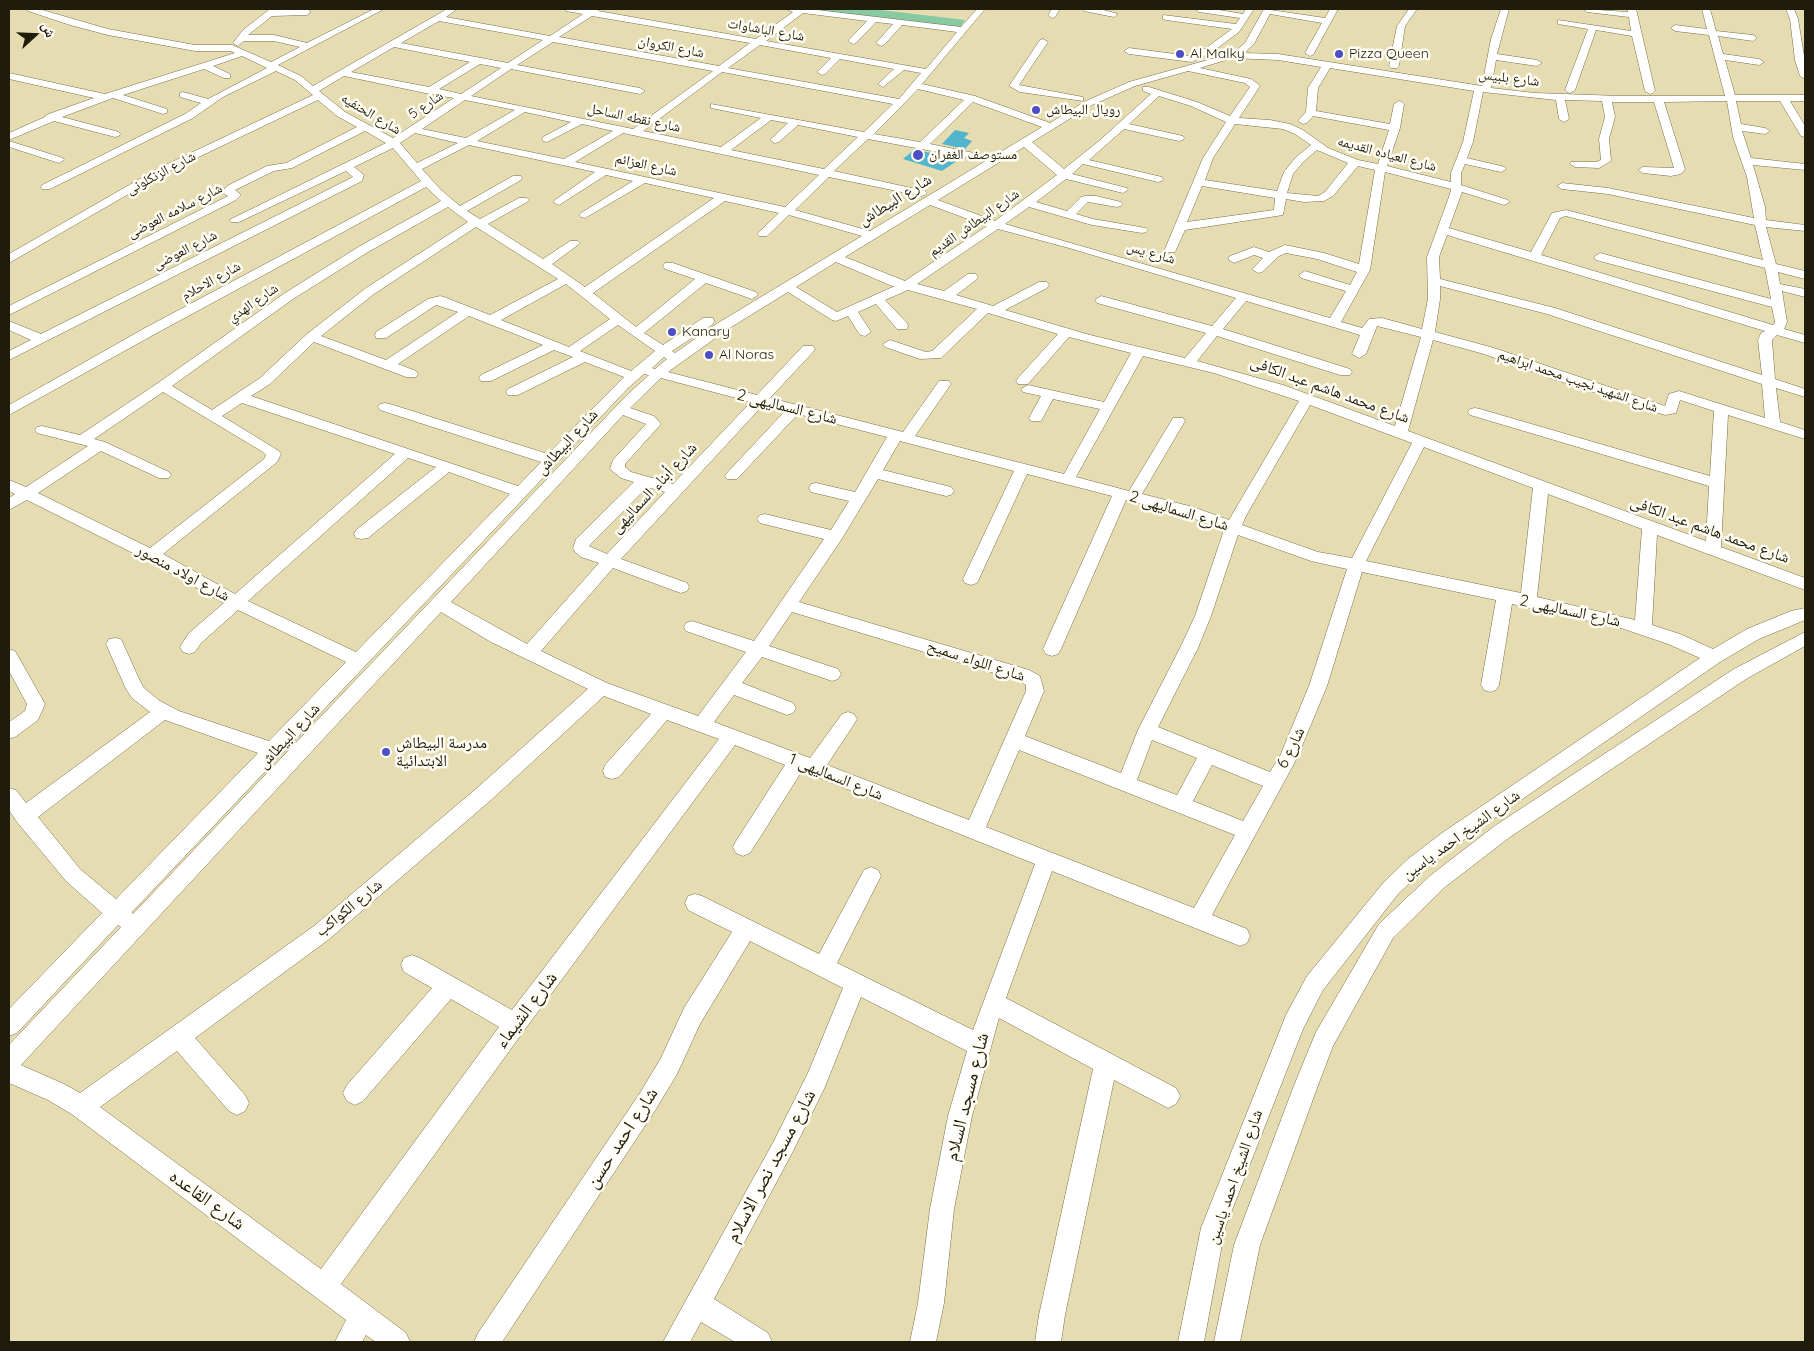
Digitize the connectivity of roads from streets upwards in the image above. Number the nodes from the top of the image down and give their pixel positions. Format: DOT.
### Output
graph roads {
  1 [pos="31,9"];
  2 [pos="380,9"];
  3 [pos="453,9"];
  4 [pos="569,9"];
  5 [pos="790,9"];
  6 [pos="802,9"];
  7 [pos="981,9"];
  8 [pos="1087,9"];
  9 [pos="1199,9"];
  10 [pos="1334,9"];
  11 [pos="1413,9"];
  12 [pos="1505,9"];
  13 [pos="1587,9"];
  14 [pos="1706,9"];
  15 [pos="273,10"];
  16 [pos="1268,10"];
  17 [pos="594,11"];
  18 [pos="1791,11"];
  19 [pos="307,12"];
  20 [pos="1632,12"];
  21 [pos="1114,14"];
  22 [pos="1805,16"];
  23 [pos="1166,17"];
  24 [pos="1244,17"];
  25 [pos="437,18"];
  26 [pos="874,19"];
  27 [pos="1327,20"];
  28 [pos="900,22"];
  29 [pos="1561,22"];
  30 [pos="1795,25"];
  31 [pos="1593,27"];
  32 [pos="1805,27"];
  33 [pos="1675,28"];
  34 [pos="962,30"];
  35 [pos="1713,33"];
  36 [pos="1636,34"];
  37 [pos="591,37"];
  38 [pos="242,38"];
  39 [pos="551,38"];
  40 [pos="1752,38"];
  41 [pos="853,41"];
  42 [pos="758,42"];
  43 [pos="1043,42"];
  44 [pos="1257,43"];
  45 [pos="392,44"];
  46 [pos="581,44"];
  47 [pos="880,44"];
  48 [pos="1219,44"];
  49 [pos="308,46"];
  50 [pos="228,47"];
  51 [pos="1276,47"];
  52 [pos="1129,51"];
  53 [pos="243,53"];
  54 [pos="1310,53"];
  55 [pos="1234,55"];
  56 [pos="838,56"];
  57 [pos="1491,56"];
  58 [pos="1720,56"];
  59 [pos="478,61"];
  60 [pos="1759,62"];
  61 [pos="1536,63"];
  62 [pos="1189,64"];
  63 [pos="1326,64"];
  64 [pos="203,65"];
  65 [pos="508,66"];
  66 [pos="1394,66"];
  67 [pos="272,67"];
  68 [pos="902,68"];
  69 [pos="720,70"];
  70 [pos="822,72"];
  71 [pos="929,72"];
  72 [pos="342,73"];
  73 [pos="9,76"];
  74 [pos="227,76"];
  75 [pos="1805,76"];
  76 [pos="1128,83"];
  77 [pos="883,84"];
  78 [pos="917,86"];
  79 [pos="1484,87"];
  80 [pos="1805,89"];
  81 [pos="1570,90"];
  82 [pos="430,91"];
  83 [pos="640,91"];
  84 [pos="316,93"];
  85 [pos="1158,93"];
  86 [pos="183,94"];
  87 [pos="1730,94"];
  88 [pos="1654,95"];
  89 [pos="109,96"];
  90 [pos="463,97"];
  91 [pos="972,98"];
  92 [pos="1560,98"];
  93 [pos="1783,98"];
  94 [pos="1805,98"];
  95 [pos="1080,99"];
  96 [pos="1608,99"];
  97 [pos="208,102"];
  98 [pos="901,102"];
  99 [pos="1399,104"];
  100 [pos="714,106"];
  101 [pos="524,109"];
  102 [pos="163,112"];
  103 [pos="1311,113"];
  104 [pos="50,117"];
  105 [pos="769,117"];
  106 [pos="1800,118"];
  107 [pos="1564,119"];
  108 [pos="581,121"];
  109 [pos="1232,121"];
  110 [pos="796,122"];
  111 [pos="1044,124"];
  112 [pos="1122,126"];
  113 [pos="365,127"];
  114 [pos="1736,127"];
  115 [pos="1395,128"];
  116 [pos="1293,129"];
  117 [pos="14,130"];
  118 [pos="414,130"];
  119 [pos="623,130"];
  120 [pos="635,132"];
  121 [pos="1765,132"];
  122 [pos="115,134"];
  123 [pos="1805,134"];
  124 [pos="866,136"];
  125 [pos="9,137"];
  126 [pos="1179,138"];
  127 [pos="547,139"];
  128 [pos="775,140"];
  129 [pos="1024,141"];
  130 [pos="467,142"];
  131 [pos="394,143"];
  132 [pos="9,144"];
  133 [pos="922,146"];
  134 [pos="1316,146"];
  135 [pos="724,150"];
  136 [pos="980,157"];
  137 [pos="58,160"];
  138 [pos="259,160"];
  139 [pos="1461,160"];
  140 [pos="1082,161"];
  141 [pos="1748,161"];
  142 [pos="1355,162"];
  143 [pos="565,163"];
  144 [pos="1576,164"];
  145 [pos="280,167"];
  146 [pos="347,167"];
  147 [pos="416,167"];
  148 [pos="1805,167"];
  149 [pos="1381,169"];
  150 [pos="1501,169"];
  151 [pos="1643,170"];
  152 [pos="604,171"];
  153 [pos="828,172"];
  154 [pos="1064,175"];
  155 [pos="298,176"];
  156 [pos="517,178"];
  157 [pos="1158,179"];
  158 [pos="642,180"];
  159 [pos="429,181"];
  160 [pos="1198,182"];
  161 [pos="1562,186"];
  162 [pos="46,187"];
  163 [pos="1457,188"];
  164 [pos="1123,190"];
  165 [pos="235,195"];
  166 [pos="1281,195"];
  167 [pos="723,197"];
  168 [pos="924,197"];
  169 [pos="522,200"];
  170 [pos="448,202"];
  171 [pos="559,202"];
  172 [pos="1504,202"];
  173 [pos="1027,203"];
  174 [pos="1117,204"];
  175 [pos="266,205"];
  176 [pos="459,211"];
  177 [pos="787,211"];
  178 [pos="288,215"];
  179 [pos="585,215"];
  180 [pos="1069,216"];
  181 [pos="235,220"];
  182 [pos="478,223"];
  183 [pos="1760,223"];
  184 [pos="996,225"];
  185 [pos="1180,227"];
  186 [pos="1805,228"];
  187 [pos="1142,230"];
  188 [pos="1442,230"];
  189 [pos="865,233"];
  190 [pos="763,234"];
  191 [pos="574,243"];
  192 [pos="1170,249"];
  193 [pos="835,257"];
  194 [pos="1271,257"];
  195 [pos="1534,257"];
  196 [pos="1600,257"];
  197 [pos="9,259"];
  198 [pos="1234,259"];
  199 [pos="544,264"];
  200 [pos="668,266"];
  201 [pos="1771,267"];
  202 [pos="1258,269"];
  203 [pos="1364,270"];
  204 [pos="1306,275"];
  205 [pos="1805,275"];
  206 [pos="972,277"];
  207 [pos="704,278"];
  208 [pos="567,279"];
  209 [pos="1433,281"];
  210 [pos="1043,285"];
  211 [pos="787,286"];
  212 [pos="906,286"];
  213 [pos="1775,286"];
  214 [pos="1354,290"];
  215 [pos="585,293"];
  216 [pos="1805,293"];
  217 [pos="752,295"];
  218 [pos="946,296"];
  219 [pos="1244,296"];
  220 [pos="878,299"];
  221 [pos="1101,300"];
  222 [pos="1779,305"];
  223 [pos="989,310"];
  224 [pos="9,311"];
  225 [pos="468,311"];
  226 [pos="851,311"];
  227 [pos="409,316"];
  228 [pos="1336,318"];
  229 [pos="618,319"];
  230 [pos="491,320"];
  231 [pos="9,325"];
  232 [pos="902,326"];
  233 [pos="1369,328"];
  234 [pos="441,329"];
  235 [pos="1774,330"];
  236 [pos="1215,331"];
  237 [pos="865,332"];
  238 [pos="1066,332"];
  239 [pos="636,333"];
  240 [pos="1428,334"];
  241 [pos="381,335"];
  242 [pos="312,337"];
  243 [pos="41,339"];
  244 [pos="1805,339"];
  245 [pos="890,344"];
  246 [pos="554,345"];
  247 [pos="808,349"];
  248 [pos="1139,351"];
  249 [pos="570,352"];
  250 [pos="669,354"];
  251 [pos="1359,354"];
  252 [pos="9,356"];
  253 [pos="584,357"];
  254 [pos="1188,363"];
  255 [pos="388,366"];
  256 [pos="637,372"];
  257 [pos="1345,372"];
  258 [pos="657,373"];
  259 [pos="411,374"];
  260 [pos="486,378"];
  261 [pos="1768,382"];
  262 [pos="944,384"];
  263 [pos="163,386"];
  264 [pos="513,392"];
  265 [pos="1805,393"];
  266 [pos="1049,394"];
  267 [pos="242,398"];
  268 [pos="1308,399"];
  269 [pos="760,400"];
  270 [pos="385,407"];
  271 [pos="1108,407"];
  272 [pos="794,409"];
  273 [pos="1721,409"];
  274 [pos="9,410"];
  275 [pos="621,410"];
  276 [pos="1475,412"];
  277 [pos="212,416"];
  278 [pos="1036,418"];
  279 [pos="1178,421"];
  280 [pos="1773,425"];
  281 [pos="42,430"];
  282 [pos="1400,434"];
  283 [pos="1805,435"];
  284 [pos="902,436"];
  285 [pos="83,440"];
  286 [pos="1420,441"];
  287 [pos="100,445"];
  288 [pos="406,452"];
  289 [pos="551,460"];
  290 [pos="447,466"];
  291 [pos="1023,467"];
  292 [pos="874,474"];
  293 [pos="164,475"];
  294 [pos="732,476"];
  295 [pos="1068,479"];
  296 [pos="644,481"];
  297 [pos="1717,482"];
  298 [pos="9,485"];
  299 [pos="1541,486"];
  300 [pos="816,488"];
  301 [pos="675,490"];
  302 [pos="946,491"];
  303 [pos="27,494"];
  304 [pos="1127,495"];
  305 [pos="515,498"];
  306 [pos="859,498"];
  307 [pos="9,505"];
  308 [pos="527,509"];
  309 [pos="765,519"];
  310 [pos="1233,527"];
  311 [pos="1650,527"];
  312 [pos="362,534"];
  313 [pos="835,536"];
  314 [pos="1713,551"];
  315 [pos="151,555"];
  316 [pos="609,562"];
  317 [pos="1356,565"];
  318 [pos="971,579"];
  319 [pos="1805,584"];
  320 [pos="681,587"];
  321 [pos="1505,597"];
  322 [pos="236,602"];
  323 [pos="1528,602"];
  324 [pos="440,603"];
  325 [pos="789,604"];
  326 [pos="1805,614"];
  327 [pos="692,627"];
  328 [pos="1643,628"];
  329 [pos="1805,638"];
  330 [pos="115,644"];
  331 [pos="189,647"];
  332 [pos="758,649"];
  333 [pos="1052,649"];
  334 [pos="529,653"];
  335 [pos="9,656"];
  336 [pos="1714,657"];
  337 [pos="358,660"];
  338 [pos="832,674"];
  339 [pos="1490,685"];
  340 [pos="731,686"];
  341 [pos="601,688"];
  342 [pos="787,708"];
  343 [pos="163,712"];
  344 [pos="663,712"];
  345 [pos="848,719"];
  346 [pos="702,724"];
  347 [pos="1147,730"];
  348 [pos="9,732"];
  349 [pos="732,736"];
  350 [pos="1014,740"];
  351 [pos="272,750"];
  352 [pos="1208,755"];
  353 [pos="806,765"];
  354 [pos="612,771"];
  355 [pos="1274,782"];
  356 [pos="1126,784"];
  357 [pos="9,796"];
  358 [pos="1181,806"];
  359 [pos="24,816"];
  360 [pos="1247,831"];
  361 [pos="974,832"];
  362 [pos="743,847"];
  363 [pos="1046,860"];
  364 [pos="871,876"];
  365 [pos="696,903"];
  366 [pos="116,912"];
  367 [pos="1199,919"];
  368 [pos="135,926"];
  369 [pos="746,928"];
  370 [pos="1240,936"];
  371 [pos="412,965"];
  372 [pos="824,968"];
  373 [pos="856,984"];
  374 [pos="448,986"];
  375 [pos="993,1003"];
  376 [pos="515,1024"];
  377 [pos="9,1025"];
  378 [pos="179,1036"];
  379 [pos="979,1045"];
  380 [pos="9,1061"];
  381 [pos="1106,1063"];
  382 [pos="9,1071"];
  383 [pos="355,1093"];
  384 [pos="1168,1096"];
  385 [pos="236,1103"];
  386 [pos="81,1107"];
  387 [pos="324,1286"];
  388 [pos="697,1304"];
  389 [pos="362,1316"];
  390 [pos="348,1342"];
  391 [pos="397,1342"];
  392 [pos="487,1342"];
  393 [pos="676,1342"];
  394 [pos="759,1342"];
  395 [pos="923,1342"];
  396 [pos="1048,1342"];
  397 [pos="1190,1342"];
  398 [pos="1226,1342"];
  1 -- 50 [label="street, شارع الحنفيه"];
  2 -- 49 [label="street"];
  3 -- 25 [label="street, شارع الزنكلونى"];
  4 -- 17 [label="street, شارع الباشاوات"];
  5 -- 6 [label="street"];
  6 -- 26 [label="street"];
  6 -- 42 [label="street"];
  7 -- 34 [label="street"];
  8 -- 21 [label="street"];
  9 -- 24 [label="street"];
  10 -- 27 [label="street"];
  11 -- 66 [label="street"];
  12 -- 57 [label="street"];
  13 -- 20 [label="street"];
  14 -- 35 [label="street"];
  15 -- 19 [label="street"];
  15 -- 38 [label="street"];
  16 -- 27 [label="street"];
  16 -- 44 [label="street, شارع البيطاش"];
  17 -- 39 [label="street, شارع 5"];
  17 -- 42 [label="street, شارع الباشاوات"];
  18 -- 22 [label="street"];
  18 -- 30 [label="street"];
  20 -- 36 [label="street"];
  23 -- 24 [label="street"];
  24 -- 48 [label="street, شارع البيطاش"];
  25 -- 39 [label="street, شارع الكروان"];
  25 -- 45 [label="street, شارع الزنكلونى"];
  26 -- 28 [label="street"];
  26 -- 41 [label="street"];
  27 -- 54 [label="street"];
  28 -- 34 [label="street"];
  28 -- 47 [label="street"];
  29 -- 31 [label="street"];
  30 -- 32 [label="street"];
  30 -- 75 [label="street"];
  31 -- 36 [label="street"];
  31 -- 81 [label="street"];
  33 -- 35 [label="street"];
  34 -- 71 [label="street"];
  35 -- 40 [label="street"];
  35 -- 58 [label="street"];
  36 -- 88 [label="street"];
  37 -- 46 [label="street"];
  38 -- 49 [label="street"];
  38 -- 50 [label="street"];
  39 -- 46 [label="street, شارع الكروان"];
  39 -- 65 [label="street, شارع 5"];
  42 -- 56 [label="street, شارع الباشاوات"];
  42 -- 69 [label="street"];
  43 -- 95 [label="street"];
  44 -- 48 [label="street"];
  44 -- 55 [label="street, شارع البيطاش"];
  45 -- 59 [label="street"];
  45 -- 72 [label="street, شارع الزنكلونى"];
  46 -- 69 [label="street, شارع الكروان"];
  48 -- 55 [label="street, شارع بلبيس"];
  48 -- 62 [label="street, شارع البيطاش"];
  49 -- 67 [label="street"];
  50 -- 53 [label="street, شارع الحنفيه"];
  51 -- 54 [label="street, شارع بلبيس"];
  52 -- 62 [label="street"];
  53 -- 64 [label="street"];
  53 -- 67 [label="street, شارع الحنفيه"];
  54 -- 66 [label="street, شارع بلبيس"];
  55 -- 62 [label="street, شارع البيطاش"];
  55 -- 63 [label="street, شارع بلبيس"];
  56 -- 68 [label="street, شارع الباشاوات"];
  56 -- 70 [label="street"];
  57 -- 61 [label="street"];
  57 -- 79 [label="street"];
  58 -- 60 [label="street"];
  58 -- 87 [label="street"];
  59 -- 65 [label="street"];
  59 -- 82 [label="street"];
  62 -- 76 [label="street, شارع البيطاش"];
  62 -- 109 [label="street"];
  63 -- 79 [label="street, شارع بلبيس"];
  63 -- 103 [label="street"];
  64 -- 74 [label="street"];
  64 -- 89 [label="street"];
  65 -- 83 [label="street"];
  65 -- 90 [label="street, شارع 5"];
  66 -- 79 [label="street, شارع بلبيس"];
  67 -- 84 [label="street, شارع الحنفيه"];
  67 -- 97 [label="street"];
  68 -- 71 [label="street, شارع الباشاوات"];
  68 -- 77 [label="street"];
  69 -- 98 [label="street, شارع الكروان"];
  69 -- 120 [label="street"];
  71 -- 78 [label="street"];
  72 -- 82 [label="street, شارع نقطه الساحل"];
  72 -- 84 [label="street, شارع الزنكلونى"];
  73 -- 89 [label="street"];
  76 -- 85 [label="street, شارع العياده القديمه"];
  76 -- 95 [label="street, شارع البيطاش"];
  76 -- 111 [label="street, شارع البيطاش"];
  78 -- 91 [label="street"];
  78 -- 98 [label="street"];
  79 -- 81 [label="street, شارع بلبيس"];
  79 -- 92 [label="street, شارع بلبيس"];
  79 -- 139 [label="street"];
  80 -- 87 [label="street, شارع بلبيس"];
  81 -- 88 [label="street, شارع بلبيس"];
  82 -- 90 [label="street, شارع نقطه الساحل"];
  84 -- 113 [label="street, شارع الحنفيه"];
  84 -- 197 [label="street, شارع الزنكلونى"];
  85 -- 109 [label="street, شارع العياده القديمه"];
  85 -- 112 [label="street, شارع البيطاش القديم"];
  86 -- 97 [label="street"];
  87 -- 88 [label="street, شارع بلبيس"];
  87 -- 93 [label="street, شارع بلبيس"];
  87 -- 114 [label="street"];
  88 -- 96 [label="street, شارع بلبيس"];
  88 -- 151 [label="street"];
  89 -- 102 [label="street"];
  89 -- 104 [label="street"];
  90 -- 101 [label="street, شارع نقطه الساحل"];
  90 -- 118 [label="street, شارع 5"];
  91 -- 111 [label="street"];
  91 -- 133 [label="street"];
  92 -- 96 [label="street, شارع بلبيس"];
  92 -- 107 [label="street"];
  93 -- 94 [label="street, شارع بلبيس"];
  93 -- 106 [label="street"];
  95 -- 111 [label="street, شارع البيطاش"];
  96 -- 144 [label="street"];
  97 -- 162 [label="street"];
  98 -- 124 [label="street"];
  99 -- 115 [label="street"];
  100 -- 105 [label="street"];
  101 -- 108 [label="street, شارع نقطه الساحل"];
  101 -- 130 [label="street"];
  103 -- 115 [label="street"];
  103 -- 116 [label="street"];
  104 -- 117 [label="street"];
  104 -- 122 [label="street"];
  105 -- 110 [label="street"];
  105 -- 135 [label="street"];
  106 -- 123 [label="street"];
  108 -- 119 [label="street, شارع نقطه الساحل"];
  108 -- 127 [label="street"];
  109 -- 116 [label="street, شارع العياده القديمه"];
  109 -- 160 [label="street"];
  110 -- 124 [label="street"];
  110 -- 128 [label="street"];
  111 -- 129 [label="street, شارع البيطاش"];
  111 -- 136 [label="street, شارع البيطاش"];
  112 -- 126 [label="street"];
  112 -- 140 [label="street, شارع البيطاش القديم"];
  113 -- 131 [label="street, شارع الحنفيه"];
  113 -- 145 [label="street, شارع سلامه العوضى"];
  114 -- 121 [label="street"];
  114 -- 141 [label="street"];
  115 -- 149 [label="street"];
  116 -- 134 [label="street, شارع العياده القديمه"];
  117 -- 125 [label="street"];
  118 -- 130 [label="street, شارع العزائم"];
  118 -- 131 [label="street, شارع 5"];
  119 -- 120 [label="street, شارع نقطه الساحل"];
  119 -- 143 [label="street"];
  120 -- 135 [label="street, شارع نقطه الساحل"];
  124 -- 133 [label="street"];
  124 -- 153 [label="street"];
  129 -- 154 [label="street"];
  129 -- 168 [label="street, شارع البيطاش"];
  130 -- 143 [label="street, شارع العزائم"];
  130 -- 147 [label="street"];
  131 -- 146 [label="street, شارع 5"];
  131 -- 147 [label="street, شارع الحنفيه"];
  132 -- 137 [label="street"];
  133 -- 136 [label="street"];
  134 -- 142 [label="street, شارع العياده القديمه"];
  134 -- 166 [label="street"];
  135 -- 153 [label="street, شارع نقطه الساحل"];
  136 -- 168 [label="street, شارع البيطاش"];
  138 -- 145 [label="street"];
  139 -- 150 [label="street"];
  139 -- 163 [label="street"];
  140 -- 154 [label="street, شارع البيطاش القديم"];
  140 -- 157 [label="street"];
  141 -- 148 [label="street"];
  141 -- 183 [label="street"];
  142 -- 149 [label="street, شارع العياده القديمه"];
  142 -- 166 [label="street"];
  143 -- 152 [label="street, شارع العزائم"];
  145 -- 155 [label="street"];
  145 -- 165 [label="street, شارع سلامه العوضى"];
  146 -- 175 [label="street, شارع 5"];
  146 -- 178 [label="street, شارع العوضى"];
  147 -- 159 [label="street, شارع الحنفيه"];
  149 -- 163 [label="street, شارع العياده القديمه"];
  149 -- 203 [label="street"];
  152 -- 158 [label="street, شارع العزائم"];
  152 -- 171 [label="street"];
  153 -- 168 [label="street, شارع نقطه الساحل"];
  153 -- 177 [label="street"];
  154 -- 164 [label="street"];
  154 -- 173 [label="street, شارع البيطاش القديم"];
  156 -- 176 [label="street"];
  158 -- 167 [label="street, شارع العزائم"];
  158 -- 179 [label="street"];
  159 -- 170 [label="street, شارع الحنفيه"];
  159 -- 274 [label="street, شارع الاحلام"];
  160 -- 166 [label="street"];
  160 -- 185 [label="street"];
  161 -- 183 [label="street"];
  163 -- 172 [label="street, شارع العياده القديمه"];
  163 -- 188 [label="street"];
  165 -- 175 [label="street"];
  165 -- 224 [label="street, شارع سلامه العوضى"];
  166 -- 185 [label="street"];
  167 -- 177 [label="street, شارع العزائم"];
  167 -- 215 [label="street"];
  168 -- 184 [label="street, شارع يس"];
  168 -- 189 [label="street, شارع البيطاش"];
  169 -- 182 [label="street"];
  170 -- 176 [label="street, شارع الحنفيه"];
  170 -- 263 [label="street, شارع الهدي"];
  173 -- 180 [label="street"];
  173 -- 184 [label="street, شارع البيطاش القديم"];
  174 -- 180 [label="street"];
  175 -- 178 [label="street"];
  175 -- 181 [label="street, شارع 5"];
  176 -- 182 [label="street, شارع الحنفيه"];
  177 -- 189 [label="street, شارع العزائم"];
  177 -- 190 [label="street"];
  178 -- 243 [label="street, شارع العوضى"];
  180 -- 187 [label="street"];
  182 -- 199 [label="street, شارع الحنفيه"];
  182 -- 242 [label="street"];
  183 -- 186 [label="street"];
  183 -- 201 [label="street"];
  184 -- 212 [label="street, شارع البيطاش القديم"];
  184 -- 219 [label="street, شارع يس"];
  185 -- 192 [label="street"];
  188 -- 195 [label="street"];
  188 -- 209 [label="street"];
  189 -- 193 [label="street, شارع البيطاش"];
  189 -- 217 [label="street, شارع البيطاش"];
  191 -- 199 [label="street"];
  193 -- 211 [label="street, شارع البيطاش"];
  193 -- 212 [label="street, شارع محمد هاشم عبد الكافى"];
  194 -- 198 [label="street"];
  194 -- 202 [label="street"];
  194 -- 203 [label="street"];
  195 -- 201 [label="street"];
  195 -- 235 [label="street"];
  196 -- 222 [label="street"];
  199 -- 208 [label="street, شارع الحنفيه"];
  200 -- 207 [label="street"];
  201 -- 205 [label="street"];
  201 -- 213 [label="street"];
  203 -- 214 [label="street"];
  204 -- 214 [label="street"];
  206 -- 218 [label="street"];
  207 -- 217 [label="street"];
  207 -- 239 [label="street"];
  208 -- 215 [label="street, شارع الحنفيه"];
  208 -- 230 [label="street"];
  209 -- 240 [label="street"];
  209 -- 261 [label="street"];
  210 -- 223 [label="street"];
  211 -- 226 [label="street, شارع البيطاش القديم"];
  211 -- 250 [label="street, شارع البيطاش"];
  212 -- 218 [label="street, شارع محمد هاشم عبد الكافى"];
  212 -- 220 [label="street, شارع البيطاش القديم"];
  213 -- 216 [label="street"];
  213 -- 222 [label="street"];
  214 -- 228 [label="street"];
  215 -- 229 [label="street, شارع الحنفيه"];
  217 -- 250 [label="street, شارع البيطاش"];
  218 -- 223 [label="street, شارع محمد هاشم عبد الكافى"];
  219 -- 228 [label="street, شارع يس"];
  219 -- 236 [label="street"];
  220 -- 226 [label="street, شارع البيطاش القديم"];
  220 -- 232 [label="street"];
  221 -- 236 [label="street"];
  222 -- 235 [label="street"];
  223 -- 238 [label="street, شارع محمد هاشم عبد الكافى"];
  223 -- 245 [label="street"];
  225 -- 227 [label="street, شارع السماليهى 2"];
  225 -- 230 [label="street, شارع السماليهى 2"];
  225 -- 234 [label="street"];
  226 -- 237 [label="street"];
  227 -- 234 [label="street"];
  227 -- 241 [label="street, شارع السماليهى 2"];
  228 -- 233 [label="street, شارع يس"];
  229 -- 239 [label="street, شارع الحنفيه"];
  229 -- 249 [label="street"];
  230 -- 246 [label="street, شارع السماليهى 2"];
  231 -- 243 [label="street"];
  233 -- 240 [label="street, شارع الشهيد نجيب محمد ابراهيم"];
  233 -- 251 [label="street"];
  234 -- 255 [label="street"];
  235 -- 244 [label="street"];
  235 -- 261 [label="street"];
  236 -- 254 [label="street"];
  236 -- 257 [label="street"];
  238 -- 248 [label="street, شارع محمد هاشم عبد الكافى"];
  238 -- 266 [label="street"];
  239 -- 250 [label="street, شارع الحنفيه"];
  240 -- 273 [label="street, شارع الشهيد نجيب محمد ابراهيم"];
  240 -- 282 [label="street"];
  242 -- 255 [label="street"];
  242 -- 267 [label="street"];
  243 -- 252 [label="street, شارع العوضى"];
  246 -- 249 [label="street, شارع السماليهى 2"];
  246 -- 260 [label="street"];
  247 -- 269 [label="street, شارع أبناء السماليهى"];
  248 -- 254 [label="street, شارع محمد هاشم عبد الكافى"];
  248 -- 271 [label="street"];
  249 -- 253 [label="street, شارع السماليهى 2"];
  250 -- 256 [label="street, شارع البيطاش"];
  250 -- 258 [label="street, شارع البيطاش"];
  253 -- 256 [label="street, شارع السماليهى 2"];
  253 -- 264 [label="street"];
  254 -- 268 [label="street, شارع محمد هاشم عبد الكافى"];
  255 -- 259 [label="street"];
  256 -- 258 [label="street, شارع السماليهى 2"];
  256 -- 289 [label="street, شارع البيطاش"];
  258 -- 269 [label="street, شارع السماليهى 2"];
  258 -- 275 [label="street, شارع البيطاش"];
  261 -- 265 [label="street"];
  261 -- 280 [label="street"];
  262 -- 284 [label="street"];
  263 -- 277 [label="street"];
  263 -- 285 [label="street, شارع الهدي"];
  266 -- 271 [label="street"];
  266 -- 278 [label="street"];
  267 -- 277 [label="street"];
  267 -- 288 [label="street"];
  268 -- 282 [label="street, شارع محمد هاشم عبد الكافى"];
  268 -- 310 [label="street"];
  269 -- 272 [label="street, شارع السماليهى 2"];
  269 -- 301 [label="street, شارع أبناء السماليهى"];
  270 -- 289 [label="street"];
  271 -- 295 [label="street"];
  272 -- 284 [label="street, شارع السماليهى 2"];
  272 -- 294 [label="street"];
  273 -- 280 [label="street, شارع الشهيد نجيب محمد ابراهيم"];
  273 -- 297 [label="street"];
  275 -- 296 [label="street"];
  275 -- 308 [label="street, شارع البيطاش"];
  276 -- 297 [label="street"];
  277 -- 315 [label="street"];
  279 -- 304 [label="street"];
  280 -- 283 [label="street, شارع الشهيد نجيب محمد ابراهيم"];
  281 -- 285 [label="street"];
  282 -- 286 [label="street, شارع محمد هاشم عبد الكافى"];
  284 -- 291 [label="street, شارع السماليهى 2"];
  284 -- 292 [label="street"];
  285 -- 287 [label="street"];
  286 -- 299 [label="street, شارع محمد هاشم عبد الكافى"];
  286 -- 317 [label="street, شارع 6"];
  287 -- 293 [label="street"];
  287 -- 303 [label="street"];
  288 -- 290 [label="street"];
  288 -- 322 [label="street"];
  289 -- 305 [label="street, شارع البيطاش"];
  290 -- 305 [label="street"];
  290 -- 312 [label="street"];
  291 -- 295 [label="street, شارع السماليهى 2"];
  291 -- 318 [label="street"];
  292 -- 302 [label="street"];
  292 -- 306 [label="street"];
  295 -- 304 [label="street, شارع السماليهى 2"];
  296 -- 301 [label="street"];
  296 -- 316 [label="street"];
  297 -- 314 [label="street"];
  298 -- 303 [label="street, شارع اولاد منصور"];
  299 -- 311 [label="street, شارع محمد هاشم عبد الكافى"];
  299 -- 323 [label="street"];
  300 -- 306 [label="street"];
  301 -- 316 [label="street, شارع أبناء السماليهى"];
  303 -- 307 [label="street"];
  303 -- 315 [label="street, شارع اولاد منصور"];
  304 -- 310 [label="street, شارع السماليهى 2"];
  304 -- 333 [label="street"];
  305 -- 308 [label="street"];
  305 -- 337 [label="street, شارع البيطاش"];
  306 -- 313 [label="street"];
  308 -- 324 [label="street, شارع البيطاش"];
  309 -- 313 [label="street"];
  310 -- 317 [label="street, شارع السماليهى 2"];
  310 -- 347 [label="street"];
  311 -- 314 [label="street, شارع محمد هاشم عبد الكافى"];
  311 -- 328 [label="street"];
  313 -- 325 [label="street"];
  314 -- 319 [label="street, شارع محمد هاشم عبد الكافى"];
  315 -- 322 [label="street, شارع اولاد منصور"];
  316 -- 320 [label="street"];
  316 -- 334 [label="street, شارع أبناء السماليهى"];
  317 -- 321 [label="street, شارع السماليهى 2"];
  317 -- 355 [label="street, شارع 6"];
  321 -- 323 [label="street, شارع السماليهى 2"];
  321 -- 339 [label="street"];
  322 -- 331 [label="street"];
  322 -- 337 [label="street, شارع اولاد منصور"];
  323 -- 328 [label="street, شارع السماليهى 2"];
  324 -- 334 [label="street, شارع السماليهى 1"];
  324 -- 368 [label="street, شارع البيطاش"];
  325 -- 332 [label="street"];
  325 -- 350 [label="street, شارع اللواء سميح"];
  326 -- 336 [label="street, شارع الشيخ احمد ياسين"];
  327 -- 332 [label="street"];
  328 -- 336 [label="street, شارع السماليهى 2"];
  329 -- 398 [label="street, شارع الشيخ احمد ياسين"];
  330 -- 343 [label="street"];
  332 -- 338 [label="street"];
  332 -- 340 [label="street"];
  334 -- 341 [label="street, شارع السماليهى 1"];
  335 -- 348 [label="street"];
  336 -- 397 [label="street, شارع الشيخ احمد ياسين"];
  337 -- 351 [label="street, شارع البيطاش"];
  340 -- 342 [label="street"];
  340 -- 346 [label="street"];
  341 -- 344 [label="street, شارع السماليهى 1"];
  341 -- 378 [label="street, شارع الكواكب"];
  343 -- 351 [label="street"];
  343 -- 359 [label="street"];
  344 -- 346 [label="street, شارع السماليهى 1"];
  344 -- 354 [label="street"];
  345 -- 353 [label="street"];
  346 -- 349 [label="street, شارع السماليهى 1"];
  347 -- 352 [label="street"];
  347 -- 356 [label="street"];
  349 -- 353 [label="street, شارع السماليهى 1"];
  349 -- 376 [label="street, شارع الشيماء"];
  350 -- 356 [label="street"];
  350 -- 361 [label="street, شارع اللواء سميح"];
  351 -- 366 [label="street, شارع البيطاش"];
  352 -- 355 [label="street"];
  352 -- 358 [label="street"];
  353 -- 361 [label="street, شارع السماليهى 1"];
  353 -- 362 [label="street"];
  355 -- 360 [label="street, شارع 6"];
  356 -- 358 [label="street"];
  357 -- 359 [label="street"];
  358 -- 360 [label="street"];
  359 -- 366 [label="street"];
  360 -- 367 [label="street, شارع 6"];
  361 -- 363 [label="street, شارع السماليهى 1"];
  363 -- 367 [label="street, شارع السماليهى 1"];
  363 -- 375 [label="street, شارع مسجد السلام"];
  364 -- 372 [label="street"];
  365 -- 369 [label="street"];
  366 -- 368 [label="street"];
  366 -- 377 [label="street, شارع البيطاش"];
  367 -- 370 [label="street, شارع السماليهى 1"];
  368 -- 380 [label="street, شارع البيطاش"];
  369 -- 372 [label="street"];
  369 -- 392 [label="street, شارع احمد حسن"];
  371 -- 374 [label="street"];
  372 -- 373 [label="street"];
  373 -- 379 [label="street"];
  373 -- 388 [label="street, شارع مسجد نصر الاسلام"];
  374 -- 376 [label="street"];
  374 -- 383 [label="street"];
  375 -- 379 [label="street, شارع مسجد السلام"];
  375 -- 381 [label="street"];
  376 -- 387 [label="street, شارع الشيماء"];
  378 -- 385 [label="street"];
  378 -- 386 [label="street, شارع الكواكب"];
  379 -- 395 [label="street, شارع مسجد السلام"];
  381 -- 384 [label="street"];
  381 -- 396 [label="street"];
  382 -- 386 [label="street, شارع القاعده"];
  386 -- 387 [label="street, شارع القاعده"];
  387 -- 389 [label="street, شارع القاعده"];
  388 -- 393 [label="street, شارع مسجد نصر الاسلام"];
  388 -- 394 [label="street"];
  389 -- 390 [label="street"];
  389 -- 391 [label="street, شارع القاعده"];
}
